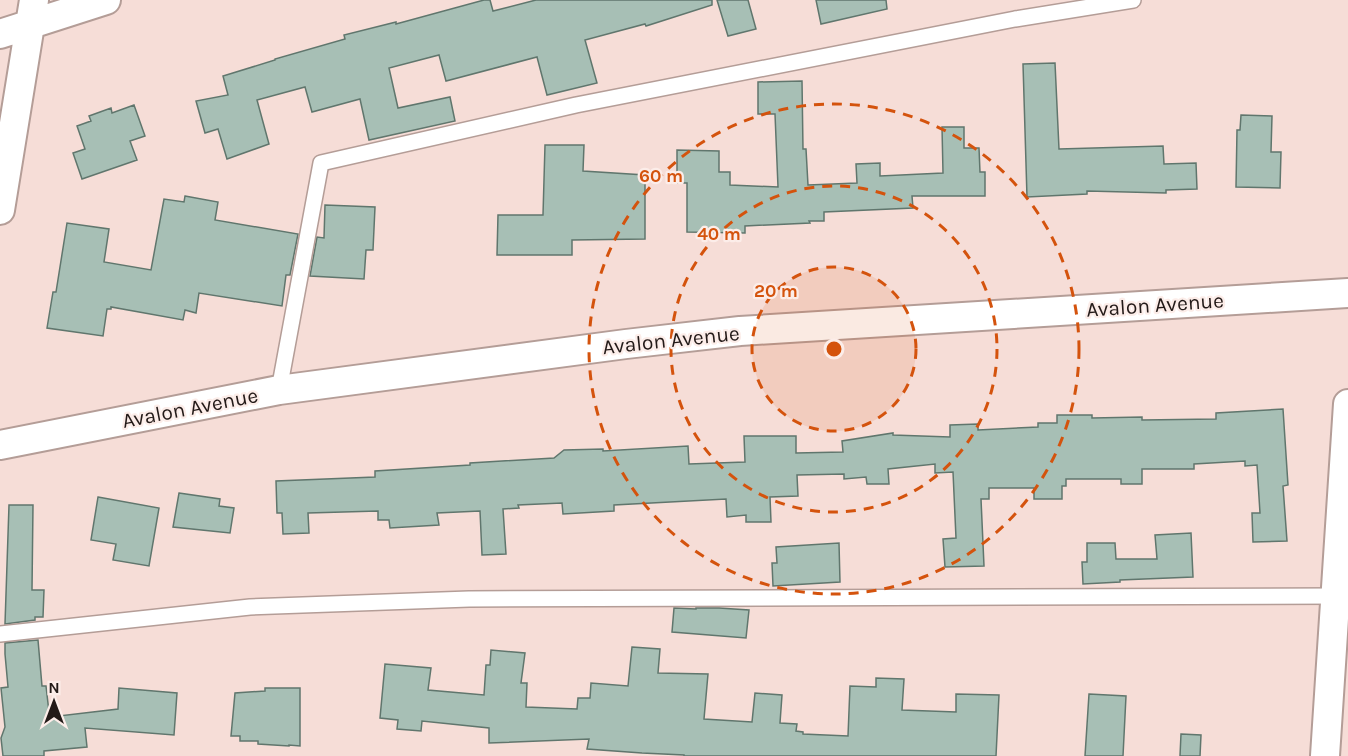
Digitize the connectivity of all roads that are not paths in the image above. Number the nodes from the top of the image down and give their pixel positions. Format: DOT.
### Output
graph roads {
  1 [pos="106,0"];
  2 [pos="1133,0"];
  3 [pos="32,12"];
  4 [pos="0,34"];
  5 [pos="0,210"];
  6 [pos="1348,293"];
  7 [pos="279,390"];
  8 [pos="1348,404"];
  9 [pos="0,445"];
  10 [pos="1342,596"];
  11 [pos="0,634"];
  12 [pos="1325,756"];
  1 -- 3 [label="street"];
  2 -- 7 [label="lane"];
  3 -- 4 [label="street"];
  3 -- 5 [label="street"];
  6 -- 7 [label="street, Avalon Avenue"];
  7 -- 9 [label="street, Avalon Avenue"];
  8 -- 10 [label="street"];
  10 -- 11 [label="lane"];
  10 -- 12 [label="street"];
}
